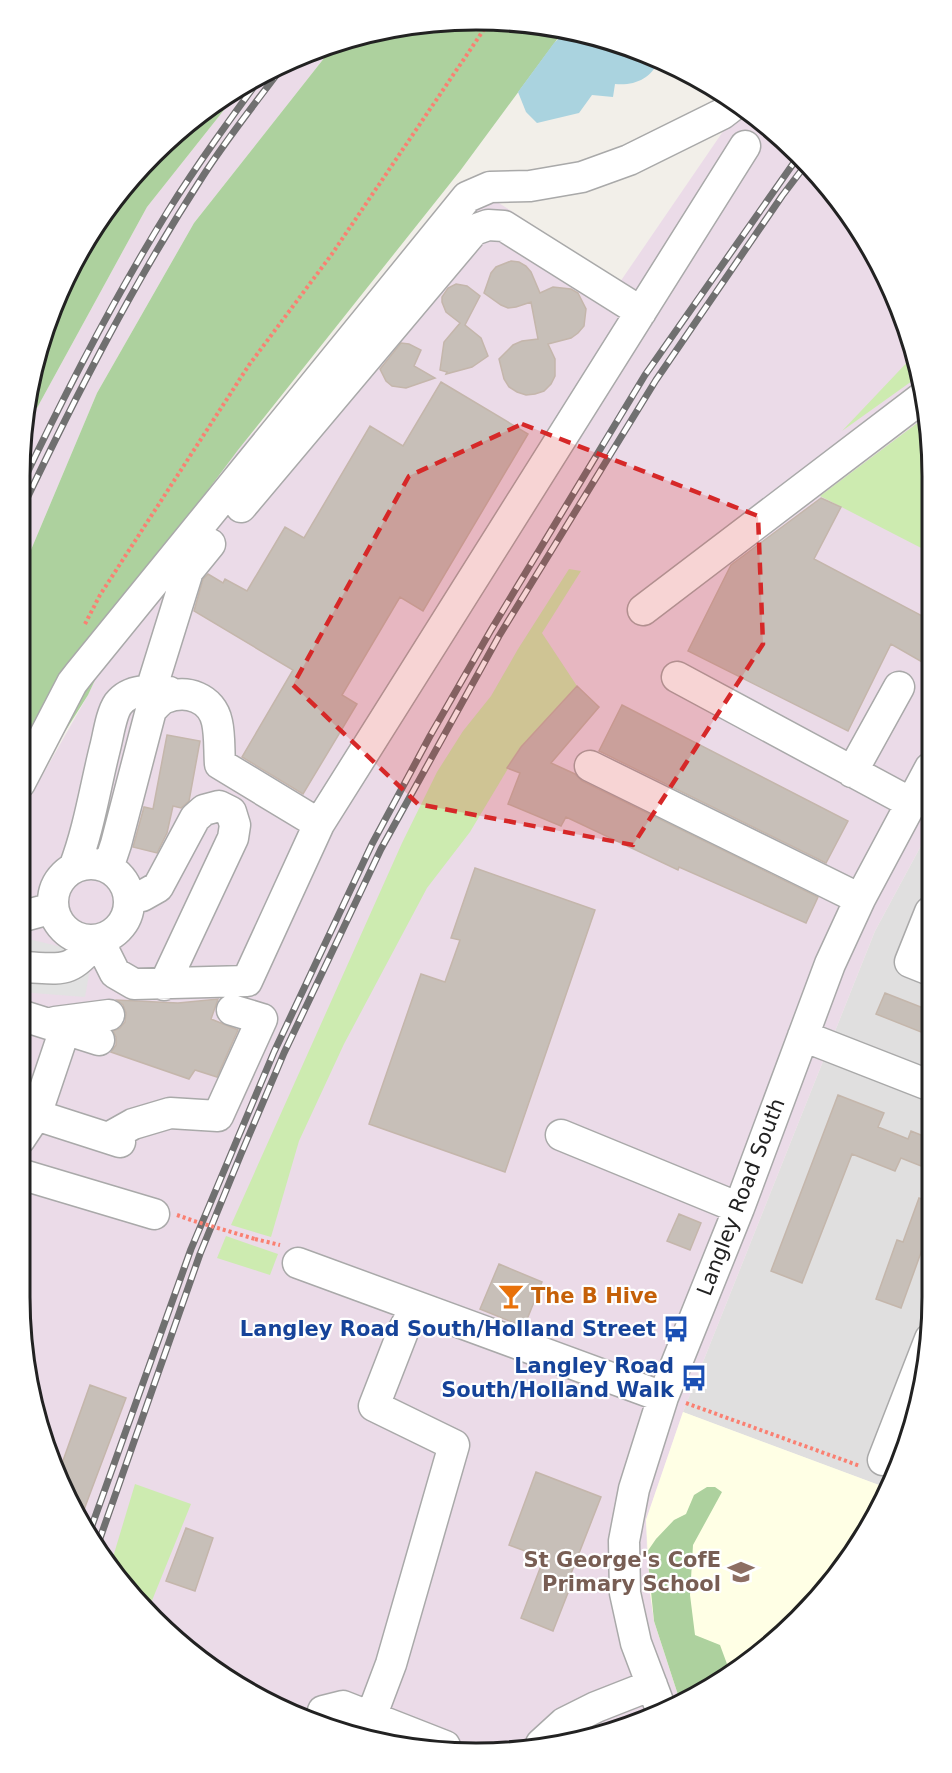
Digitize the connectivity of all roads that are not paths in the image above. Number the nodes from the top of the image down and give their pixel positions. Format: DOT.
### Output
graph roads {
  1 [pos="729,109"];
  2 [pos="745,146"];
  3 [pos="641,312"];
  4 [pos="915,403"];
  5 [pos="643,610"];
  6 [pos="677,677"];
  7 [pos="899,687"];
  8 [pos="151,690"];
  9 [pos="180,694"];
  10 [pos="30,765"];
  11 [pos="590,766"];
  12 [pos="852,772"];
  13 [pos="922,783"];
  14 [pos="911,803"];
  15 [pos="319,824"];
  16 [pos="74,868"];
  17 [pos="108,868"];
  18 [pos="129,897"];
  19 [pos="860,898"];
  20 [pos="53,908"];
  21 [pos="30,914"];
  22 [pos="922,932"];
  23 [pos="100,940"];
  24 [pos="30,967"];
  25 [pos="922,967"];
  26 [pos="164,985"];
  27 [pos="232,1010"];
  28 [pos="43,1022"];
  29 [pos="104,1028"];
  30 [pos="803,1036"];
  31 [pos="922,1082"];
  32 [pos="30,1112"];
  33 [pos="30,1126"];
  34 [pos="561,1135"];
  35 [pos="30,1177"];
  36 [pos="739,1208"];
  37 [pos="165,1214"];
  38 [pos="298,1263"];
  39 [pos="416,1306"];
  40 [pos="915,1374"];
  41 [pos="663,1397"];
  42 [pos="875,1464"];
  43 [pos="657,1698"];
  44 [pos="322,1715"];
  45 [pos="371,1717"];
  46 [pos="549,1736"];
  47 [pos="430,1740"];
  1 -- 10 [label="street"];
  2 -- 3 [label="street"];
  3 -- 8 [label="street"];
  3 -- 15 [label="street"];
  4 -- 5 [label="street"];
  6 -- 12 [label="street"];
  7 -- 12 [label="street"];
  8 -- 9 [label="street"];
  8 -- 16 [label="street"];
  9 -- 15 [label="street"];
  9 -- 17 [label="street"];
  11 -- 19 [label="street"];
  12 -- 14 [label="street"];
  13 -- 14 [label="street, Langley Road South"];
  14 -- 19 [label="street, Langley Road South"];
  15 -- 26 [label="street"];
  16 -- 17 [label="street"];
  16 -- 20 [label="street"];
  17 -- 18 [label="street"];
  18 -- 23 [label="street"];
  18 -- 26 [label="street"];
  19 -- 30 [label="street, Langley Road South"];
  20 -- 21 [label="street"];
  20 -- 23 [label="street"];
  22 -- 25 [label="street"];
  23 -- 24 [label="street"];
  23 -- 26 [label="street"];
  27 -- 33 [label="street"];
  28 -- 29 [label="street"];
  28 -- 32 [label="street"];
  30 -- 31 [label="street"];
  30 -- 36 [label="street, Langley Road South"];
  34 -- 36 [label="street"];
  35 -- 37 [label="street"];
  36 -- 41 [label="street, Langley Road South"];
  38 -- 39 [label="street"];
  39 -- 41 [label="street"];
  39 -- 45 [label="street"];
  40 -- 42 [label="street"];
  41 -- 43 [label="street, Langley Road South"];
  43 -- 46 [label="street"];
  44 -- 45 [label="street"];
  45 -- 47 [label="street"];
}
